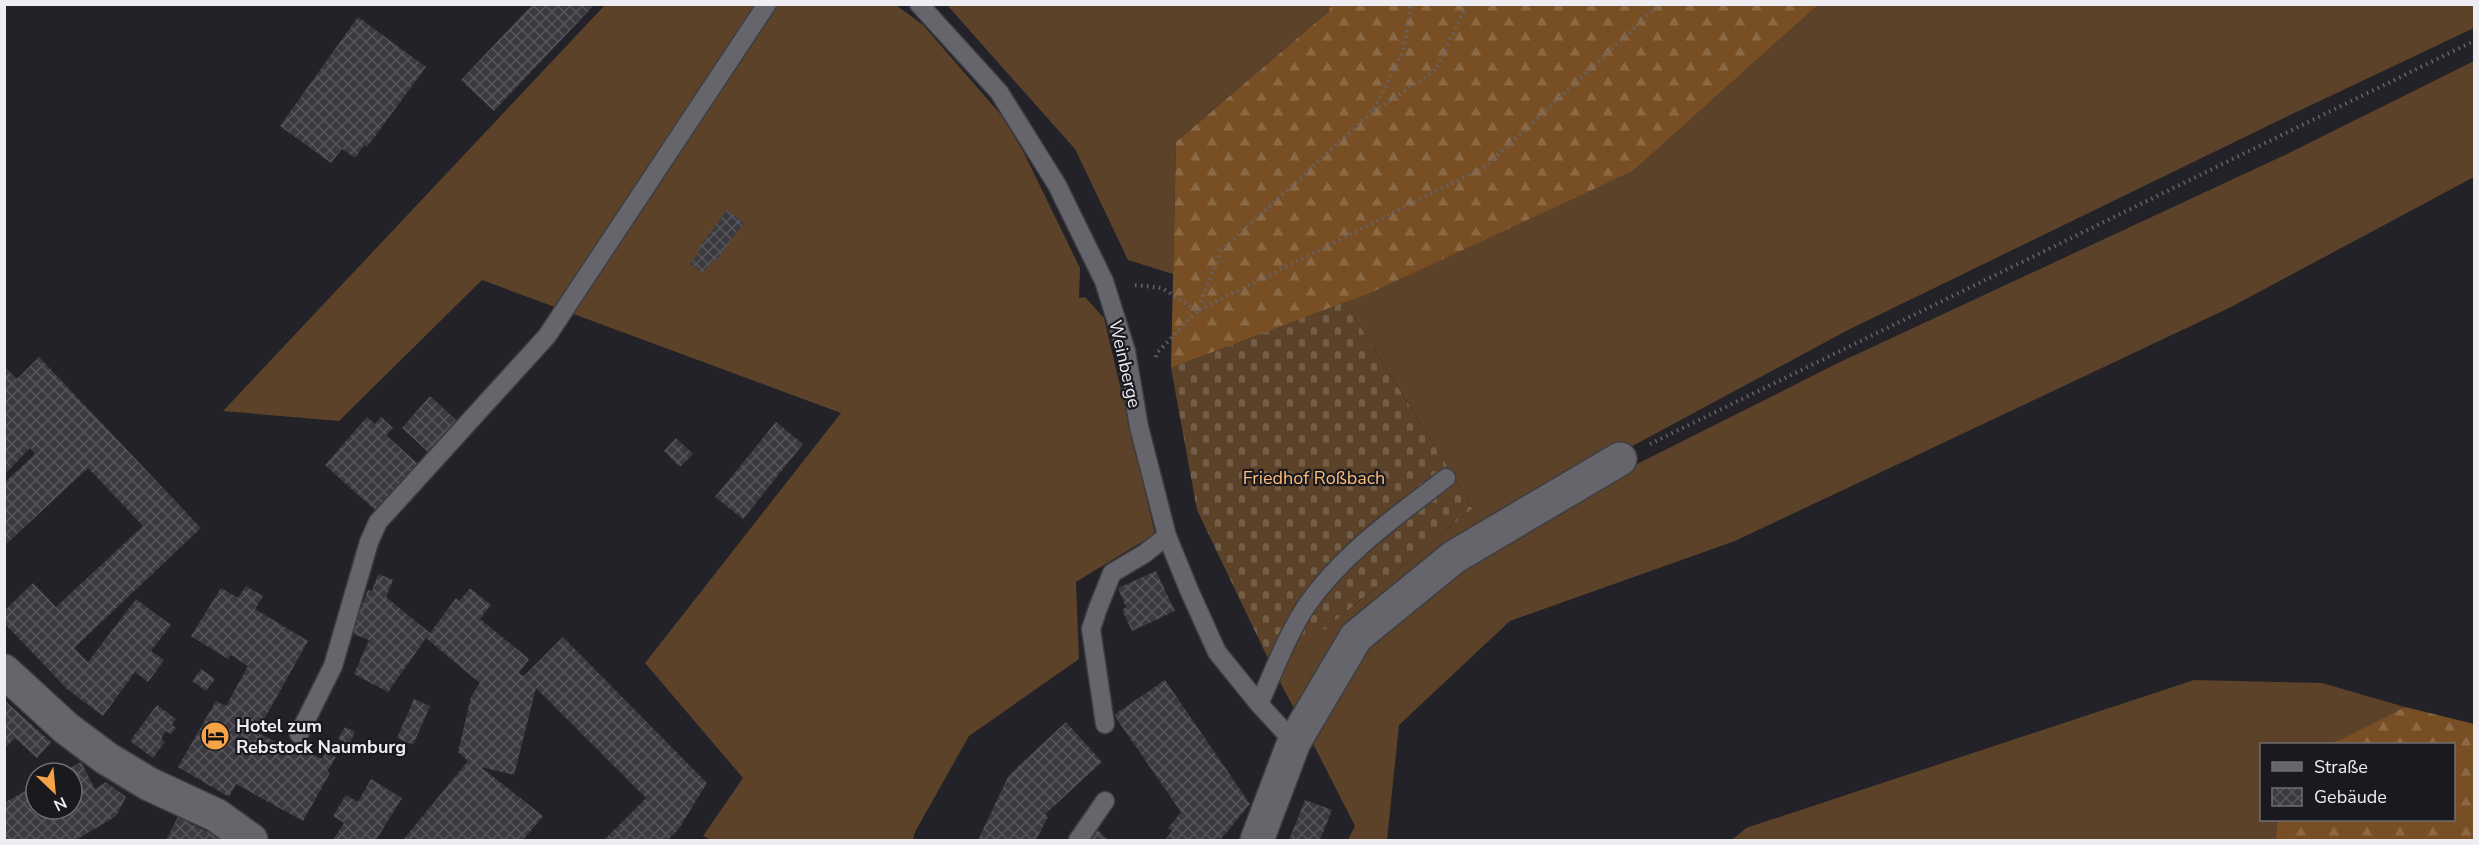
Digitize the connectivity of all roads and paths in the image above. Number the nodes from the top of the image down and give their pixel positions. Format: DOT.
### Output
graph roads {
  1 [pos="767,4"];
  2 [pos="919,4"];
  3 [pos="1411,4"];
  4 [pos="1464,4"];
  5 [pos="1659,4"];
  6 [pos="2475,41"];
  7 [pos="1372,112"];
  8 [pos="1104,281"];
  9 [pos="1197,311"];
  10 [pos="1154,363"];
  11 [pos="1620,459"];
  12 [pos="1446,478"];
  13 [pos="1167,537"];
  14 [pos="4,671"];
  15 [pos="1259,704"];
  16 [pos="1105,724"];
  17 [pos="299,734"];
  18 [pos="1294,742"];
  19 [pos="1105,801"];
  20 [pos="251,840"];
  21 [pos="1078,840"];
  22 [pos="1257,840"];
  1 -- 17 [label="lane"];
  2 -- 8 [label="lane, Weinberge"];
  3 -- 7 [label="path"];
  4 -- 7 [label="path"];
  5 -- 9 [label="path"];
  6 -- 11 [label="path"];
  7 -- 9 [label="path"];
  8 -- 9 [label="path"];
  8 -- 13 [label="lane, Weinberge"];
  9 -- 10 [label="path"];
  11 -- 18 [label="street"];
  12 -- 15 [label="lane"];
  13 -- 15 [label="lane, Weinberge"];
  13 -- 16 [label="lane"];
  14 -- 20 [label="street"];
  15 -- 18 [label="lane, Weinberge"];
  18 -- 22 [label="street"];
  19 -- 21 [label="lane"];
}
